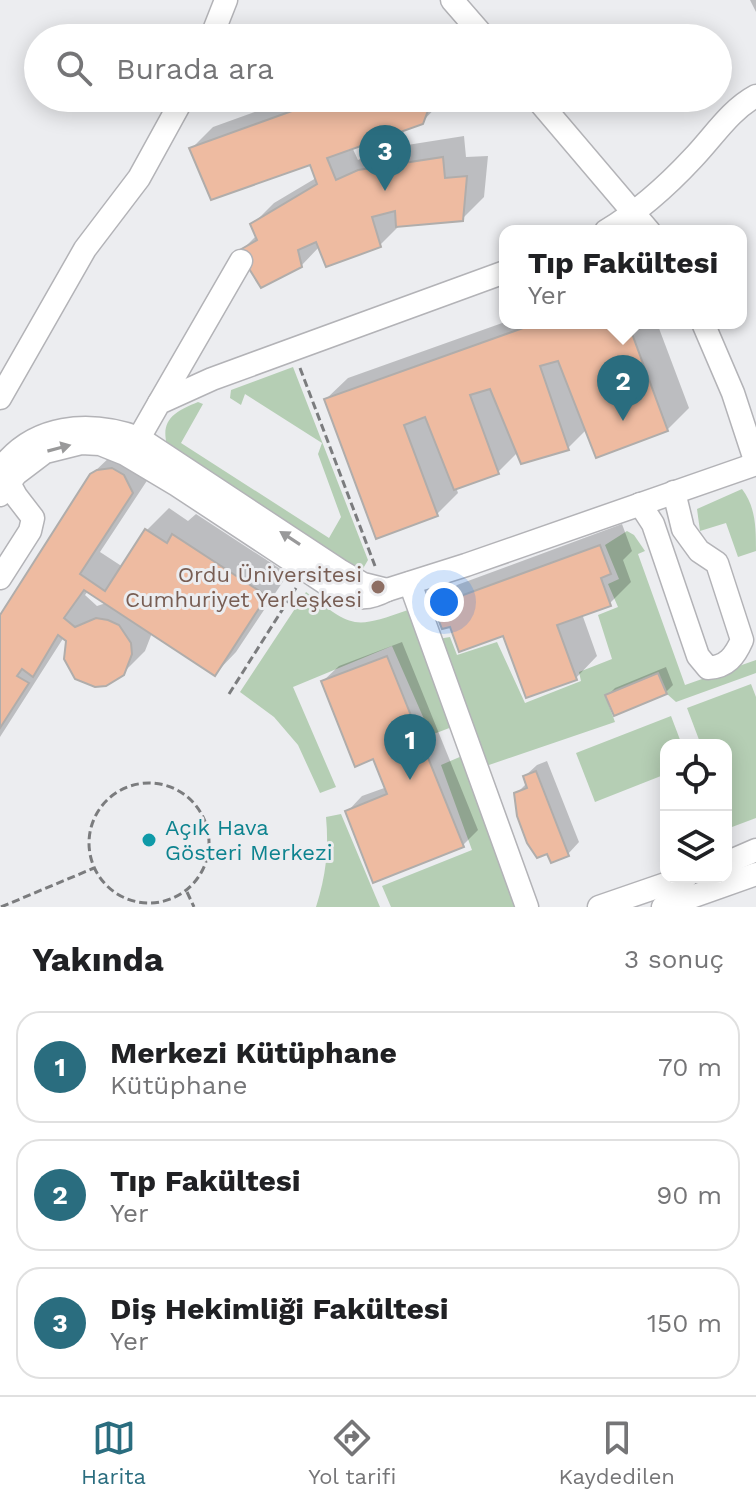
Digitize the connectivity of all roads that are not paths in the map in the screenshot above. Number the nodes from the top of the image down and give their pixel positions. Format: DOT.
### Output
graph roads {
  1 [pos="226,0"];
  2 [pos="452,0"];
  3 [pos="217,24"];
  4 [pos="473,24"];
  5 [pos="756,96"];
  6 [pos="175,112"];
  7 [pos="548,112"];
  8 [pos="643,222"];
  9 [pos="241,261"];
  10 [pos="499,274"];
  11 [pos="706,329"];
  12 [pos="0,398"];
  13 [pos="159,403"];
  14 [pos="139,438"];
  15 [pos="756,464"];
  16 [pos="3,483"];
  17 [pos="674,492"];
  18 [pos="640,504"];
  19 [pos="0,578"];
  20 [pos="410,583"];
  21 [pos="387,590"];
  22 [pos="756,850"];
  23 [pos="732,860"];
  24 [pos="756,874"];
  25 [pos="669,883"];
  26 [pos="527,907"];
  27 [pos="599,907"];
  28 [pos="663,907"];
  1 -- 3 [label="street"];
  2 -- 4 [label="street"];
  5 -- 8 [label="street"];
  6 -- 12 [label="street"];
  7 -- 8 [label="street"];
  9 -- 13 [label="street"];
  10 -- 13 [label="street"];
  11 -- 15 [label="street"];
  13 -- 14 [label="street"];
  14 -- 16 [label="street"];
  21 -- 14 [label="street, one-way"];
  15 -- 17 [label="street"];
  16 -- 19 [label="street"];
  16 -- 21 [label="street, one-way"];
  17 -- 18 [label="street"];
  17 -- 18 [label="street"];
  18 -- 20 [label="street"];
  20 -- 21 [label="street"];
  20 -- 26 [label="street"];
  22 -- 23 [label="street"];
  24 -- 28 [label="street"];
  25 -- 27 [label="street"];
}
